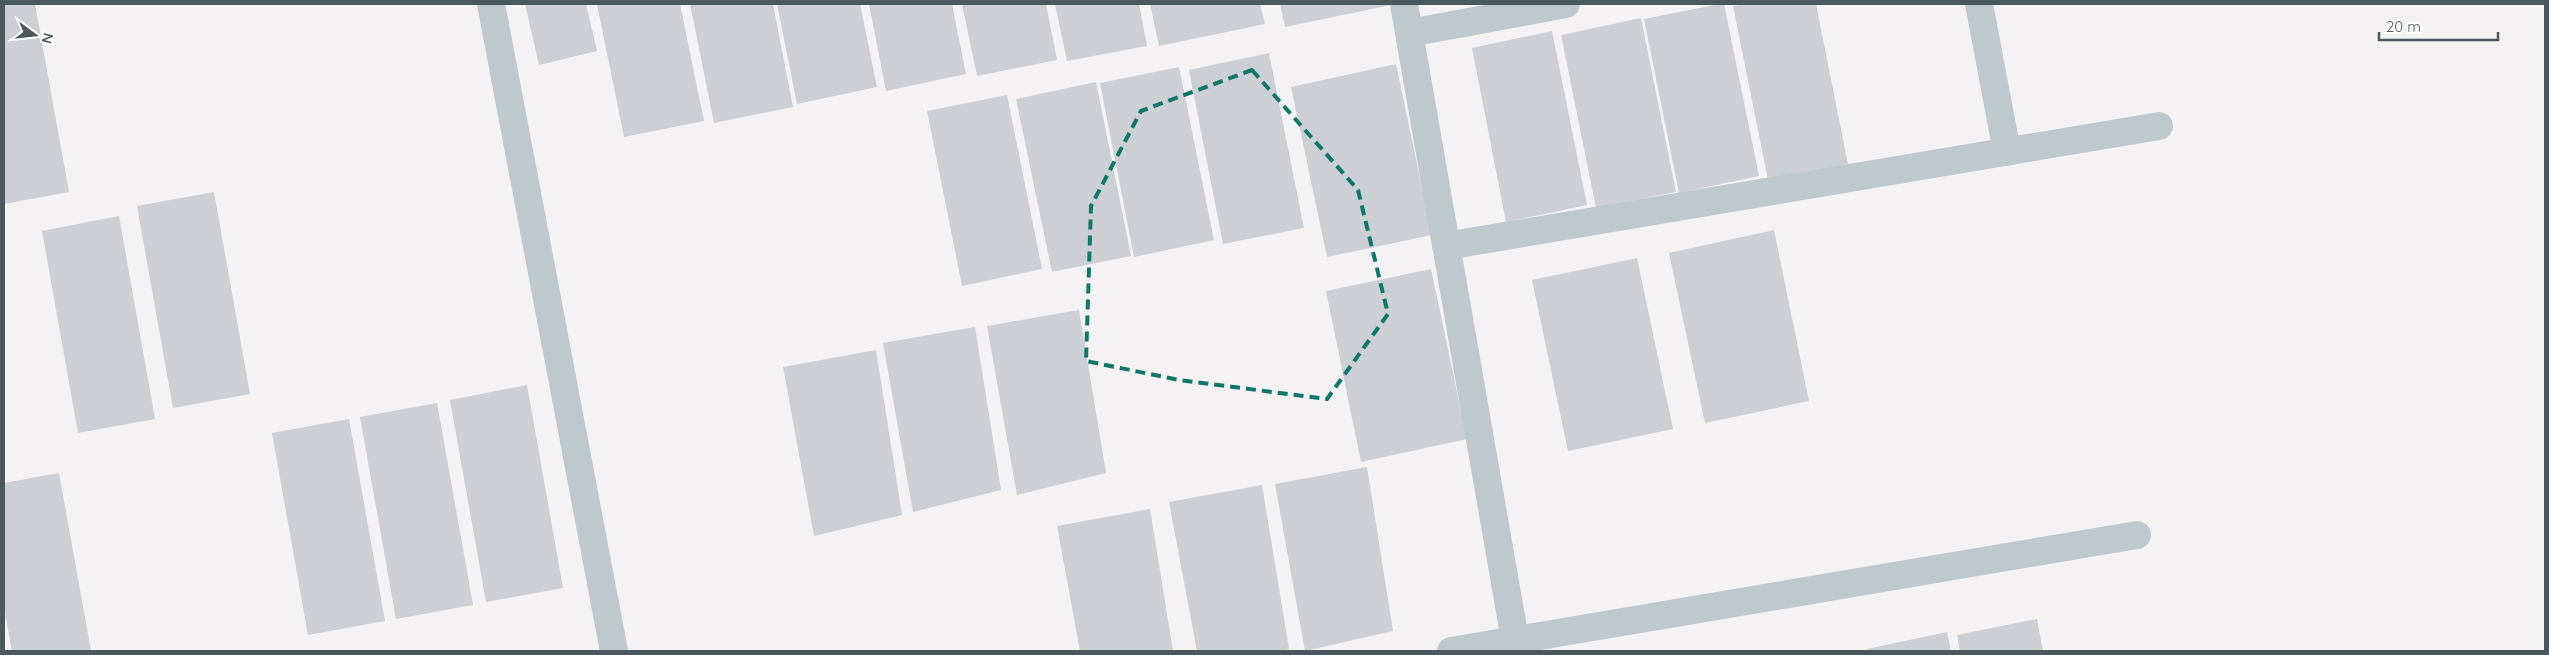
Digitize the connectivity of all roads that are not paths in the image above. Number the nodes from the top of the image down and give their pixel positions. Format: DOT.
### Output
graph roads {
  1 [pos="491,4"];
  2 [pos="1404,4"];
  3 [pos="1566,4"];
  4 [pos="1979,4"];
  5 [pos="1409,33"];
  6 [pos="2159,126"];
  7 [pos="2007,152"];
  8 [pos="1446,246"];
  9 [pos="2137,535"];
  10 [pos="1516,646"];
  11 [pos="614,651"];
  12 [pos="1451,651"];
  1 -- 11 [label="street"];
  2 -- 5 [label="street"];
  3 -- 5 [label="street"];
  4 -- 7 [label="street"];
  5 -- 8 [label="street"];
  6 -- 7 [label="street"];
  7 -- 8 [label="street"];
  8 -- 10 [label="street"];
  9 -- 10 [label="street"];
  10 -- 12 [label="street"];
}
